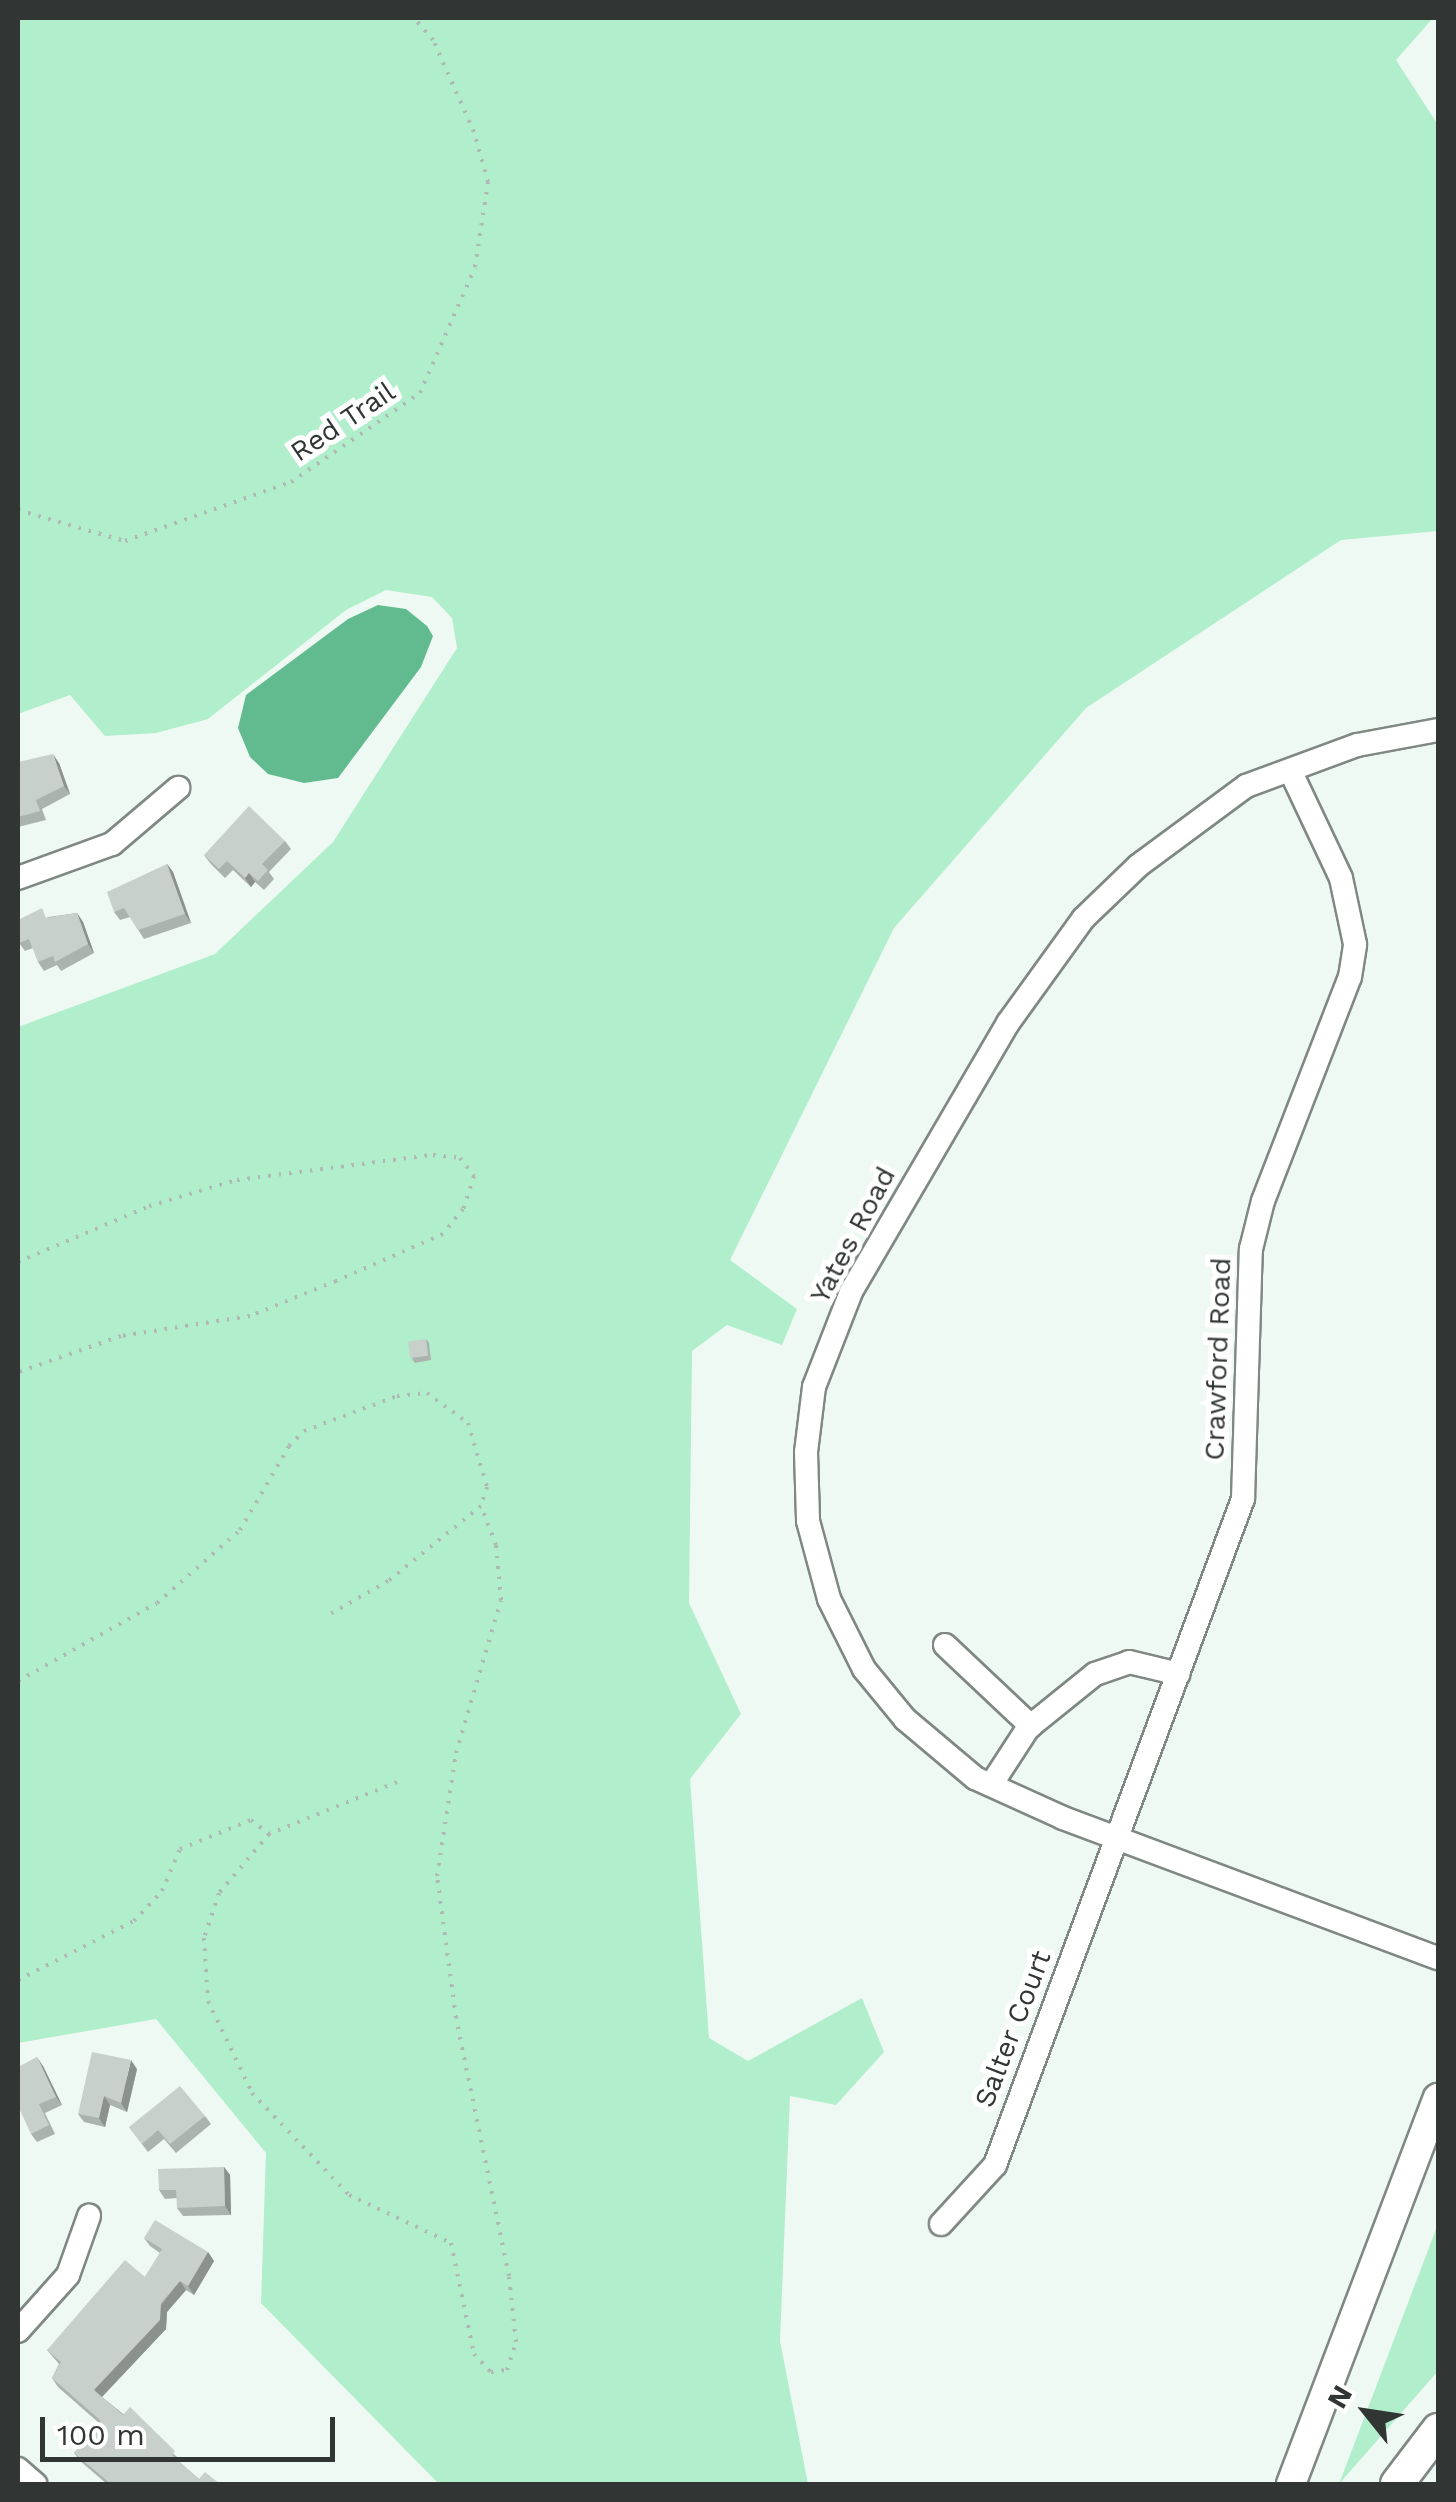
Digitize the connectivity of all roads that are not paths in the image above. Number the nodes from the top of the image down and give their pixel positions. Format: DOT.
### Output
graph roads {
  1 [pos="1438,730"];
  2 [pos="1290,770"];
  3 [pos="178,788"];
  4 [pos="18,878"];
  5 [pos="944,1645"];
  6 [pos="1179,1674"];
  7 [pos="1031,1726"];
  8 [pos="991,1785"];
  9 [pos="1117,1839"];
  10 [pos="1438,1958"];
  11 [pos="1438,2098"];
  12 [pos="89,2216"];
  13 [pos="941,2224"];
  14 [pos="18,2330"];
  15 [pos="1438,2430"];
  16 [pos="18,2469"];
  17 [pos="35,2484"];
  18 [pos="1291,2484"];
  19 [pos="1397,2484"];
  1 -- 2 [label="street, Yates Road"];
  2 -- 6 [label="street, Crawford Road"];
  2 -- 8 [label="street, Yates Road"];
  3 -- 4 [label="street"];
  5 -- 7 [label="street"];
  6 -- 7 [label="street"];
  6 -- 9 [label="street, Crawford Road"];
  7 -- 8 [label="street"];
  8 -- 9 [label="street, Yates Road"];
  9 -- 10 [label="street, Yates Road"];
  9 -- 13 [label="street, Salter Court"];
  11 -- 18 [label="main road"];
  12 -- 14 [label="street"];
  15 -- 19 [label="highway"];
  16 -- 17 [label="street"];
}
